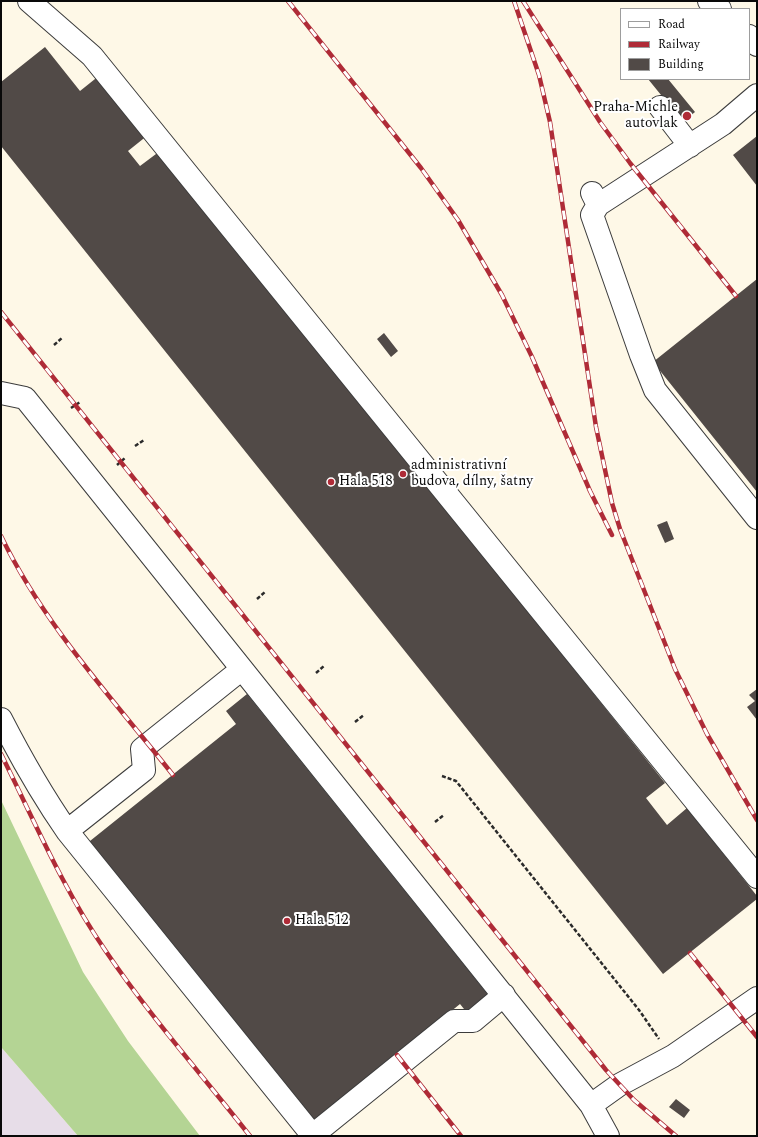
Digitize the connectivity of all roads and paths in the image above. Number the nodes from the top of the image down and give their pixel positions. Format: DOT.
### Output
graph roads {
  1 [pos="29,1"];
  2 [pos="709,1"];
  3 [pos="719,8"];
  4 [pos="750,37"];
  5 [pos="757,45"];
  6 [pos="757,95"];
  7 [pos="660,107"];
  8 [pos="690,146"];
  9 [pos="62,338"];
  10 [pos="54,345"];
  11 [pos="1,392"];
  12 [pos="80,402"];
  13 [pos="71,408"];
  14 [pos="144,440"];
  15 [pos="135,446"];
  16 [pos="125,458"];
  17 [pos="117,465"];
  18 [pos="757,518"];
  19 [pos="265,592"];
  20 [pos="257,599"];
  21 [pos="324,666"];
  22 [pos="242,669"];
  23 [pos="316,673"];
  24 [pos="364,716"];
  25 [pos="1,720"];
  26 [pos="355,722"];
  27 [pos="442,776"];
  28 [pos="444,815"];
  29 [pos="435,822"];
  30 [pos="67,831"];
  31 [pos="757,877"];
  32 [pos="504,995"];
  33 [pos="757,998"];
  34 [pos="672,1056"];
  35 [pos="591,1105"];
  36 [pos="608,1136"];
  1 -- 31 [label="lane"];
  2 -- 3 [label="lane"];
  4 -- 5 [label="lane"];
  6 -- 8 [label="lane"];
  7 -- 8 [label="lane"];
  8 -- 18 [label="lane"];
  9 -- 10 [label="path"];
  11 -- 22 [label="lane"];
  12 -- 13 [label="path"];
  14 -- 15 [label="path"];
  16 -- 17 [label="path"];
  19 -- 20 [label="path"];
  21 -- 23 [label="path"];
  22 -- 30 [label="lane"];
  22 -- 32 [label="lane"];
  24 -- 26 [label="path"];
  25 -- 30 [label="lane"];
  27 -- 34 [label="path"];
  28 -- 29 [label="path"];
  30 -- 32 [label="lane"];
  32 -- 35 [label="lane"];
  33 -- 34 [label="lane"];
  34 -- 35 [label="lane"];
  35 -- 36 [label="lane"];
}
